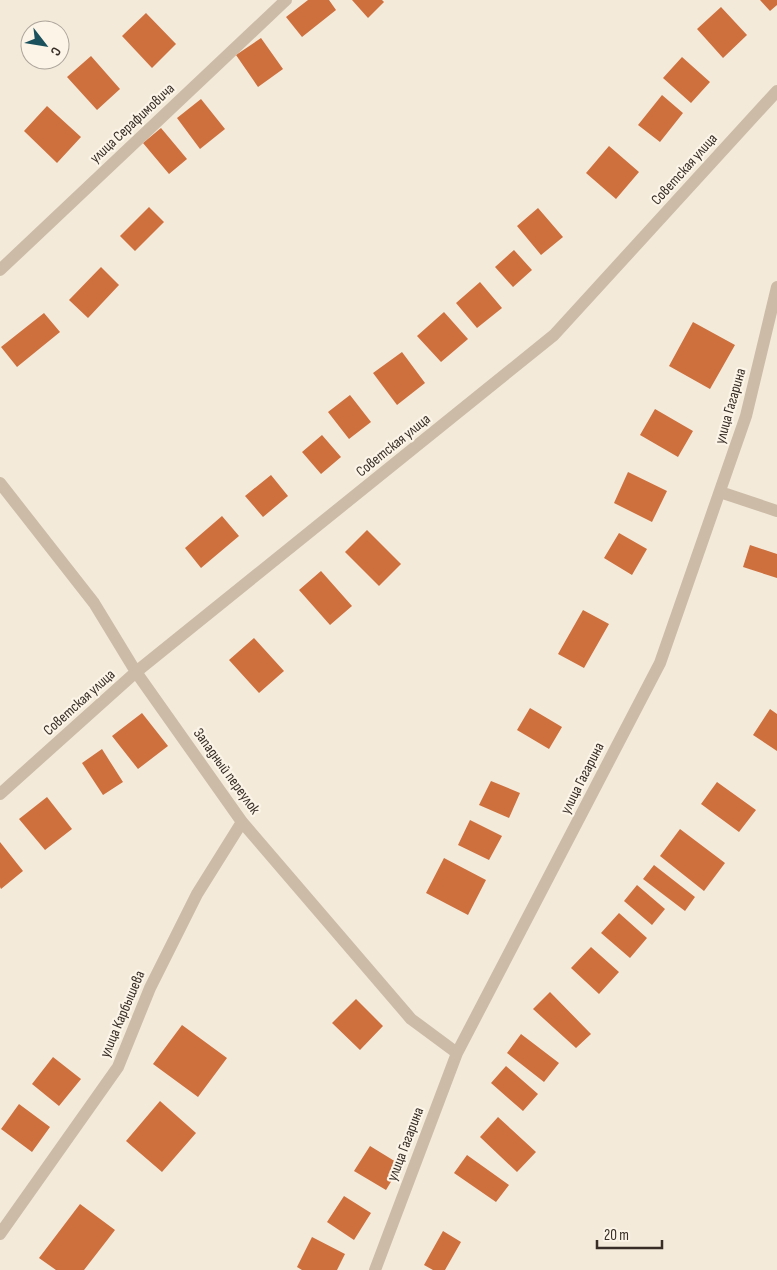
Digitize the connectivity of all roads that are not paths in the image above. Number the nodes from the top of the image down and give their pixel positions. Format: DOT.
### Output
graph roads {
  1 [pos="286,0"];
  2 [pos="777,91"];
  3 [pos="0,270"];
  4 [pos="777,287"];
  5 [pos="0,484"];
  6 [pos="720,492"];
  7 [pos="777,511"];
  8 [pos="136,672"];
  9 [pos="0,794"];
  10 [pos="242,822"];
  11 [pos="457,1053"];
  12 [pos="0,1234"];
  13 [pos="375,1270"];
  1 -- 3 [label="street, улица Серафимовича"];
  2 -- 8 [label="street, Советская улица"];
  4 -- 6 [label="street, улица Гагарина"];
  5 -- 8 [label="street, Западный переулок"];
  6 -- 7 [label="street"];
  6 -- 11 [label="street, улица Гагарина"];
  8 -- 9 [label="street, Советская улица"];
  8 -- 10 [label="street, Западный переулок"];
  10 -- 11 [label="street, Западный переулок"];
  10 -- 12 [label="street, улица Карбышева"];
  11 -- 13 [label="street, улица Гагарина"];
}
